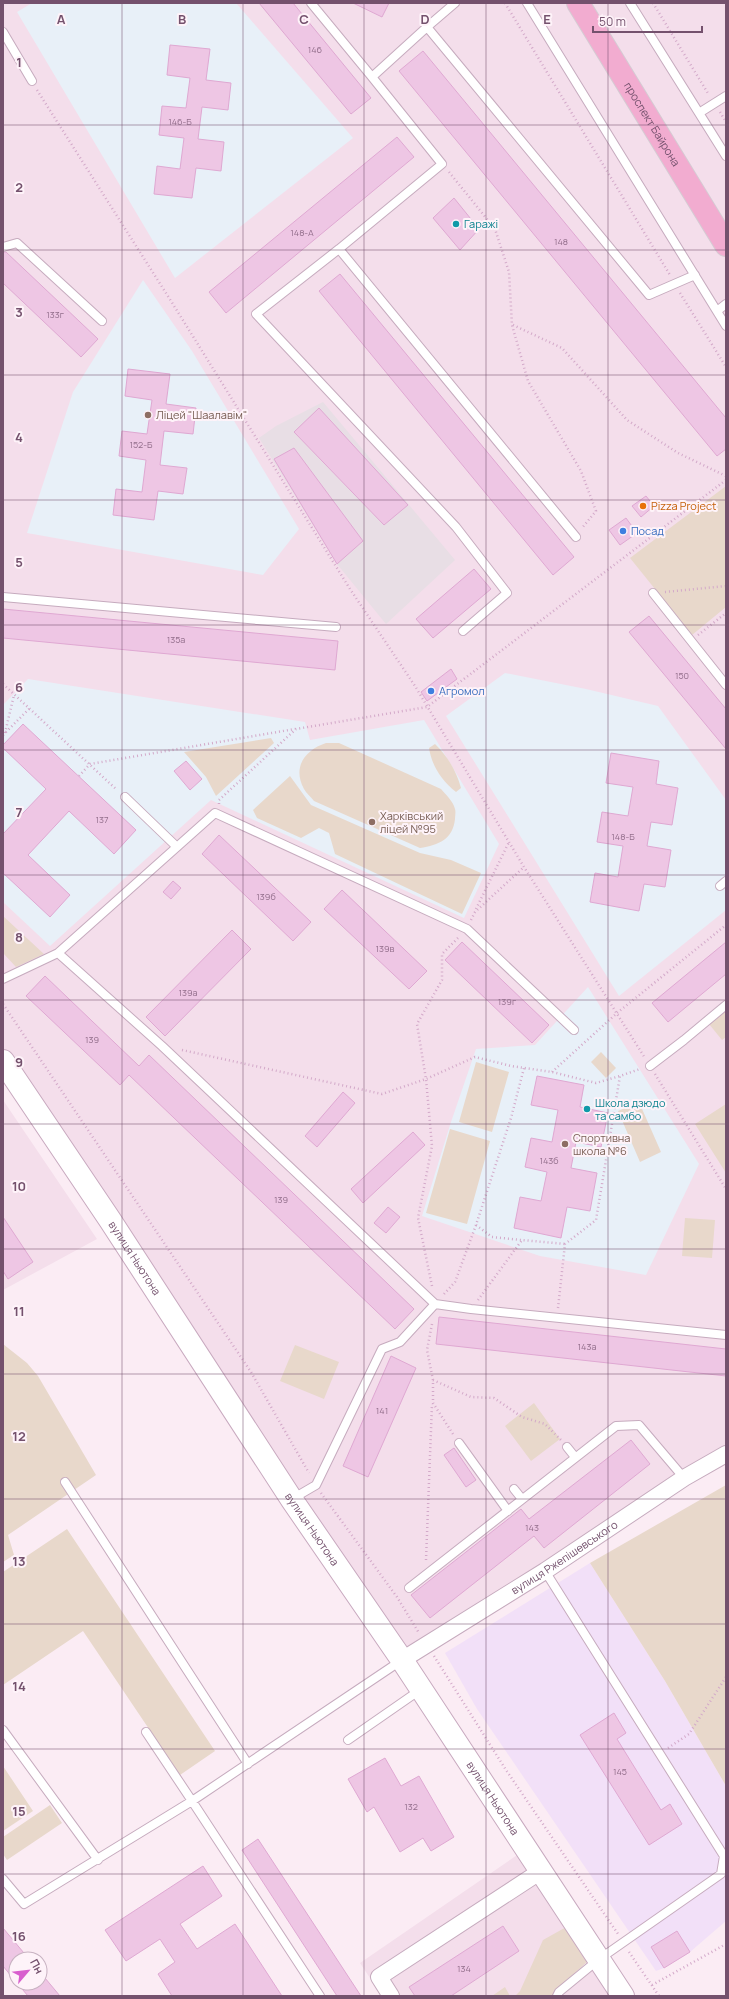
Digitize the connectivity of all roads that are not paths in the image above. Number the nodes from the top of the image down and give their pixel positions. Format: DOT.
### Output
graph roads {
  1 [pos="311,3"];
  2 [pos="455,3"];
  3 [pos="527,3"];
  4 [pos="578,3"];
  5 [pos="630,3"];
  6 [pos="426,27"];
  7 [pos="3,32"];
  8 [pos="372,77"];
  9 [pos="32,81"];
  10 [pos="726,96"];
  11 [pos="699,113"];
  12 [pos="726,156"];
  13 [pos="726,245"];
  14 [pos="3,247"];
  15 [pos="339,250"];
  16 [pos="695,275"];
  17 [pos="726,304"];
  18 [pos="717,311"];
  19 [pos="102,321"];
  20 [pos="726,326"];
  21 [pos="576,537"];
  22 [pos="653,593"];
  23 [pos="3,597"];
  24 [pos="336,627"];
  25 [pos="463,631"];
  26 [pos="726,685"];
  27 [pos="125,797"];
  28 [pos="176,847"];
  29 [pos="58,953"];
  30 [pos="3,979"];
  31 [pos="726,1005"];
  32 [pos="574,1030"];
  33 [pos="3,1061"];
  34 [pos="650,1066"];
  35 [pos="435,1304"];
  36 [pos="726,1335"];
  37 [pos="460,1443"];
  38 [pos="567,1447"];
  39 [pos="726,1454"];
  40 [pos="576,1457"];
  41 [pos="684,1478"];
  42 [pos="65,1482"];
  43 [pos="514,1489"];
  44 [pos="522,1499"];
  45 [pos="292,1500"];
  46 [pos="508,1511"];
  47 [pos="545,1571"];
  48 [pos="410,1588"];
  49 [pos="402,1660"];
  50 [pos="420,1690"];
  51 [pos="3,1730"];
  52 [pos="146,1732"];
  53 [pos="348,1740"];
  54 [pos="248,1764"];
  55 [pos="192,1801"];
  56 [pos="98,1860"];
  57 [pos="541,1871"];
  58 [pos="3,1879"];
  59 [pos="598,1960"];
  60 [pos="320,1996"];
  61 [pos="391,1996"];
  62 [pos="557,1996"];
  63 [pos="623,1996"];
  1 -- 8 [label="lane"];
  2 -- 6 [label="lane"];
  3 -- 16 [label="lane"];
  4 -- 13 [label="main road, проспект Байрона"];
  5 -- 11 [label="lane"];
  6 -- 8 [label="lane"];
  6 -- 16 [label="lane"];
  7 -- 9 [label="lane"];
  8 -- 15 [label="lane"];
  10 -- 11 [label="lane"];
  11 -- 12 [label="lane"];
  14 -- 19 [label="lane"];
  15 -- 21 [label="lane"];
  15 -- 25 [label="lane"];
  16 -- 18 [label="lane"];
  17 -- 18 [label="lane"];
  18 -- 20 [label="lane"];
  22 -- 26 [label="lane"];
  23 -- 24 [label="lane"];
  27 -- 28 [label="lane"];
  28 -- 29 [label="lane"];
  28 -- 32 [label="lane"];
  29 -- 30 [label="lane"];
  29 -- 35 [label="lane"];
  31 -- 34 [label="lane"];
  33 -- 45 [label="street, вулиця Ньютона"];
  35 -- 36 [label="lane"];
  35 -- 45 [label="lane"];
  37 -- 46 [label="lane"];
  38 -- 40 [label="lane"];
  39 -- 41 [label="street, вулиця Ржепішевського"];
  40 -- 41 [label="lane"];
  40 -- 44 [label="lane"];
  41 -- 47 [label="street, вулиця Ржепішевського"];
  42 -- 54 [label="lane"];
  43 -- 44 [label="lane"];
  44 -- 46 [label="lane"];
  45 -- 49 [label="street, вулиця Ньютона"];
  46 -- 48 [label="lane"];
  47 -- 49 [label="street, вулиця Ржепішевського"];
  47 -- 59 [label="lane"];
  49 -- 50 [label="street, вулиця Ньютона"];
  49 -- 54 [label="lane"];
  50 -- 53 [label="lane"];
  50 -- 57 [label="street, вулиця Ньютона"];
  51 -- 56 [label="lane"];
  52 -- 55 [label="lane"];
  54 -- 55 [label="lane"];
  55 -- 56 [label="lane"];
  55 -- 60 [label="lane"];
  56 -- 58 [label="lane"];
  57 -- 59 [label="street, вулиця Ньютона"];
  57 -- 61 [label="street"];
  59 -- 62 [label="lane"];
  59 -- 63 [label="street, вулиця Ньютона"];
}
